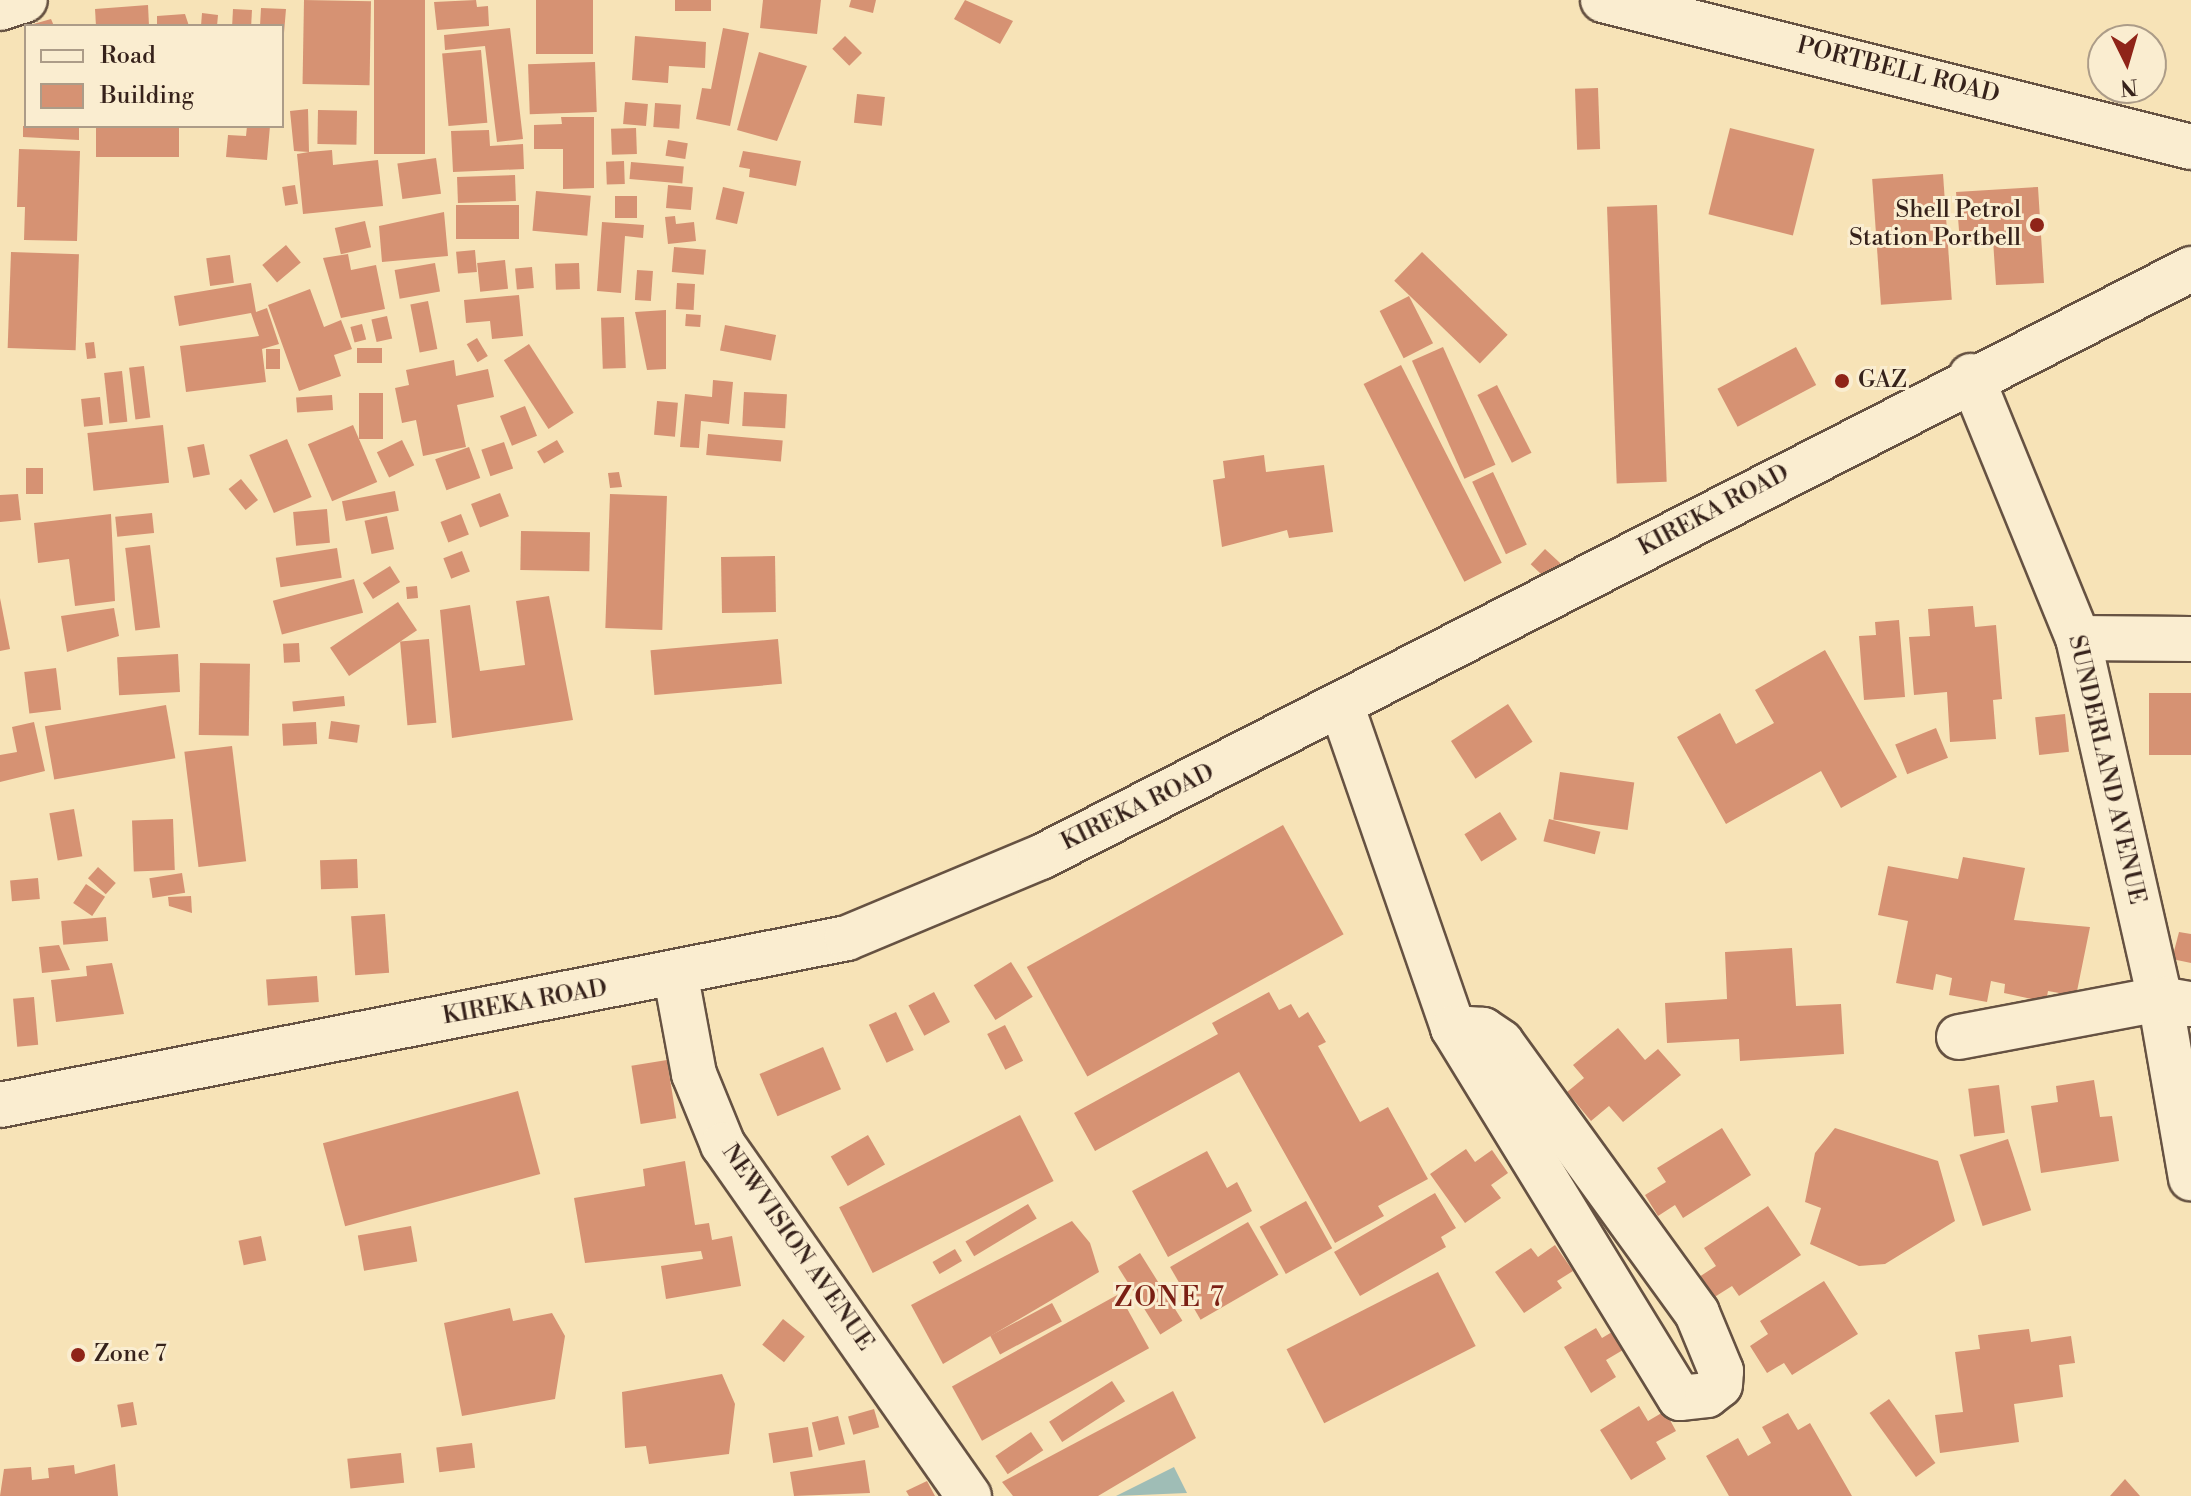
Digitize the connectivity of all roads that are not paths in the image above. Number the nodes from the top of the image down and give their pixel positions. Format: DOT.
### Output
graph roads {
  1 [pos="25,0"];
  2 [pos="1603,0"];
  3 [pos="0,8"];
  4 [pos="2191,147"];
  5 [pos="2191,269"];
  6 [pos="1971,376"];
  7 [pos="2078,638"];
  8 [pos="2191,639"];
  9 [pos="1342,707"];
  10 [pos="676,977"];
  11 [pos="2175,1001"];
  12 [pos="1453,1028"];
  13 [pos="1959,1037"];
  14 [pos="0,1105"];
  15 [pos="2191,1178"];
  16 [pos="1629,1220"];
  17 [pos="1587,1247"];
  18 [pos="969,1496"];
  1 -- 3 [label="street"];
  2 -- 4 [label="street, PORTBELL ROAD"];
  5 -- 6 [label="street, KIREKA ROAD"];
  6 -- 7 [label="street, SUNDERLAND AVENUE"];
  6 -- 9 [label="street, KIREKA ROAD"];
  7 -- 8 [label="street"];
  7 -- 11 [label="street, SUNDERLAND AVENUE"];
  9 -- 10 [label="street, KIREKA ROAD"];
  9 -- 12 [label="street"];
  10 -- 14 [label="street, KIREKA ROAD"];
  10 -- 18 [label="street, NEWVISION AVENUE"];
  11 -- 13 [label="street"];
  11 -- 15 [label="street, SUNDERLAND AVENUE"];
  12 -- 16 [label="street"];
  12 -- 17 [label="street"];
  16 -- 17 [label="street"];
  16 -- 17 [label="street"];
}
